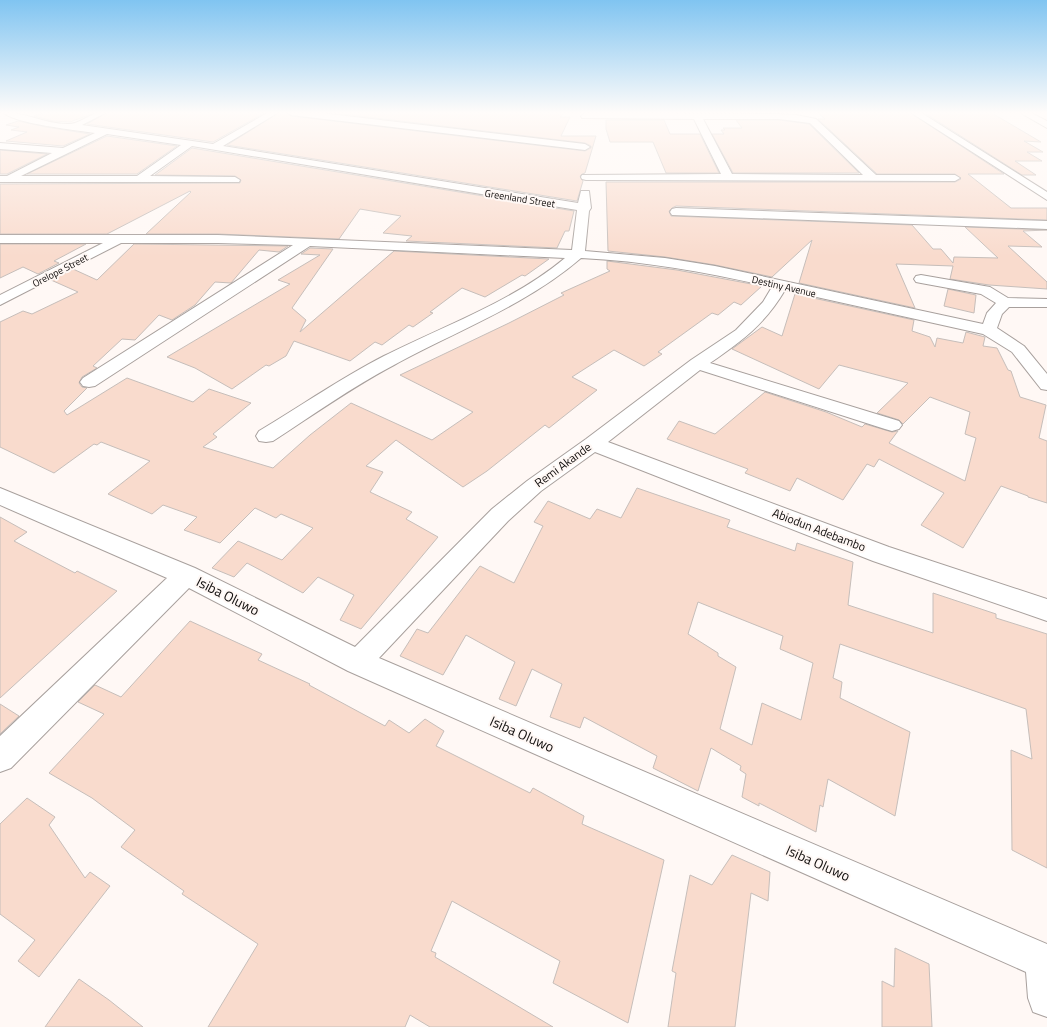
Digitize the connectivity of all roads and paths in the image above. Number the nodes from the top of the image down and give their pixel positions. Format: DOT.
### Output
graph roads {
  1 [pos="45,160"];
  2 [pos="166,160"];
  3 [pos="292,160"];
  4 [pos="725,160"];
  5 [pos="856,160"];
  6 [pos="989,160"];
  7 [pos="844,164"];
  8 [pos="860,164"];
  9 [pos="728,178"];
  10 [pos="955,178"];
  11 [pos="3,179"];
  12 [pos="140,179"];
  13 [pos="874,179"];
  14 [pos="234,180"];
  15 [pos="1047,197"];
  16 [pos="584,208"];
  17 [pos="676,212"];
  18 [pos="1047,225"];
  19 [pos="0,239"];
  20 [pos="119,240"];
  21 [pos="308,242"];
  22 [pos="578,254"];
  23 [pos="921,279"];
  24 [pos="780,285"];
  25 [pos="0,301"];
  26 [pos="1005,302"];
  27 [pos="1047,304"];
  28 [pos="988,330"];
  29 [pos="697,364"];
  30 [pos="90,382"];
  31 [pos="1047,385"];
  32 [pos="892,425"];
  33 [pos="266,436"];
  34 [pos="593,444"];
  35 [pos="0,496"];
  36 [pos="186,575"];
  37 [pos="1047,610"];
  38 [pos="358,662"];
  39 [pos="0,757"];
  40 [pos="1045,962"];
  41 [pos="1047,998"];
  1 -- 11 [label="street"];
  2 -- 12 [label="street"];
  3 -- 16 [label="street, Greenland Street"];
  4 -- 9 [label="street"];
  5 -- 8 [label="street"];
  6 -- 15 [label="street"];
  7 -- 8 [label="street"];
  8 -- 13 [label="street"];
  9 -- 13 [label="street"];
  9 -- 16 [label="street"];
  10 -- 13 [label="street"];
  11 -- 12 [label="street"];
  12 -- 14 [label="street"];
  16 -- 22 [label="street"];
  17 -- 18 [label="street"];
  19 -- 20 [label="street, Destiny Avenue"];
  20 -- 21 [label="street, Destiny Avenue"];
  20 -- 25 [label="street, Orelope Street"];
  21 -- 22 [label="street, Destiny Avenue"];
  21 -- 30 [label="street"];
  22 -- 24 [label="street, Destiny Avenue"];
  22 -- 33 [label="street"];
  23 -- 26 [label="street"];
  24 -- 28 [label="street, Destiny Avenue"];
  24 -- 29 [label="street, Remi Akande"];
  26 -- 27 [label="street"];
  26 -- 28 [label="street"];
  28 -- 31 [label="street"];
  29 -- 32 [label="street"];
  29 -- 34 [label="street, Remi Akande"];
  34 -- 37 [label="street, Abiodun Adebambo"];
  34 -- 38 [label="street, Remi Akande"];
  35 -- 36 [label="street, Isiba Oluwo"];
  36 -- 38 [label="street, Isiba Oluwo"];
  36 -- 39 [label="street"];
  38 -- 40 [label="street, Isiba Oluwo"];
  40 -- 41 [label="street"];
}
